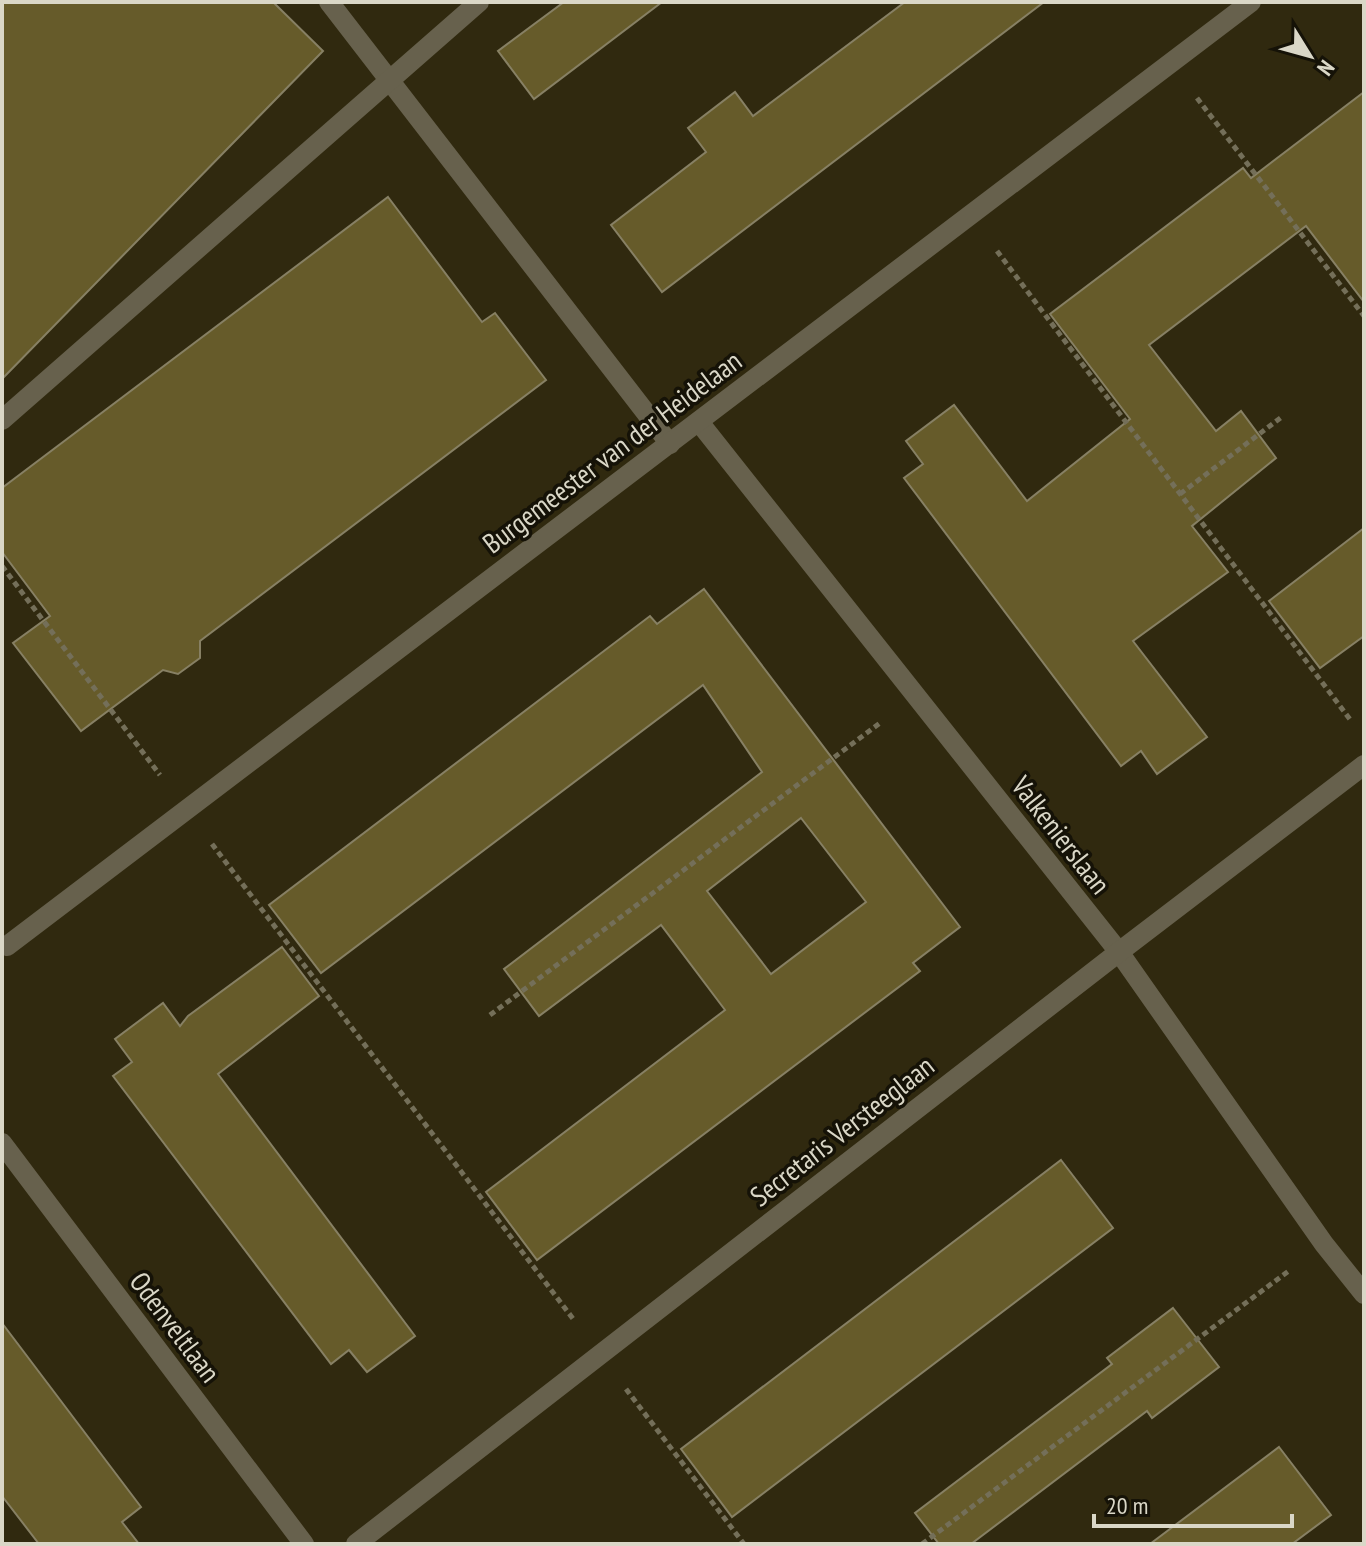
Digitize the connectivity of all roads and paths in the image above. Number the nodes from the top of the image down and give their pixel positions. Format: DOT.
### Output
graph roads {
  1 [pos="329,2"];
  2 [pos="479,2"];
  3 [pos="1251,2"];
  4 [pos="1170,63"];
  5 [pos="388,80"];
  6 [pos="970,215"];
  7 [pos="1364,316"];
  8 [pos="1283,416"];
  9 [pos="2,420"];
  10 [pos="699,422"];
  11 [pos="670,444"];
  12 [pos="1180,494"];
  13 [pos="2,566"];
  14 [pos="916,697"];
  15 [pos="1355,726"];
  16 [pos="1364,765"];
  17 [pos="187,810"];
  18 [pos="7,946"];
  19 [pos="1119,952"];
  20 [pos="490,1015"];
  21 [pos="2,1143"];
  22 [pos="1324,1244"];
  23 [pos="1364,1294"];
  24 [pos="599,1354"];
  25 [pos="304,1544"];
  26 [pos="356,1544"];
  27 [pos="744,1544"];
  28 [pos="922,1544"];
  1 -- 5 [label="street"];
  2 -- 5 [label="street"];
  3 -- 4 [label="street, Burgemeester van der Heidelaan"];
  4 -- 6 [label="street, Burgemeester van der Heidelaan"];
  4 -- 7 [label="path"];
  5 -- 9 [label="street"];
  5 -- 11 [label="street"];
  6 -- 10 [label="street, Burgemeester van der Heidelaan"];
  6 -- 12 [label="path"];
  8 -- 12 [label="path"];
  10 -- 11 [label="street, Burgemeester van der Heidelaan"];
  10 -- 14 [label="street, Valkenierslaan"];
  11 -- 17 [label="street, Burgemeester van der Heidelaan"];
  12 -- 15 [label="path"];
  13 -- 17 [label="path"];
  14 -- 19 [label="street, Valkenierslaan"];
  14 -- 20 [label="path"];
  16 -- 19 [label="street, Secretaris Versteeglaan"];
  17 -- 18 [label="street, Burgemeester van der Heidelaan"];
  17 -- 24 [label="path"];
  19 -- 22 [label="street, Valkenierslaan"];
  19 -- 24 [label="street, Secretaris Versteeglaan"];
  21 -- 25 [label="street, Odenveltlaan"];
  22 -- 23 [label="street, Valkenierslaan"];
  22 -- 28 [label="path"];
  24 -- 26 [label="street, Secretaris Versteeglaan"];
  24 -- 27 [label="path"];
}
